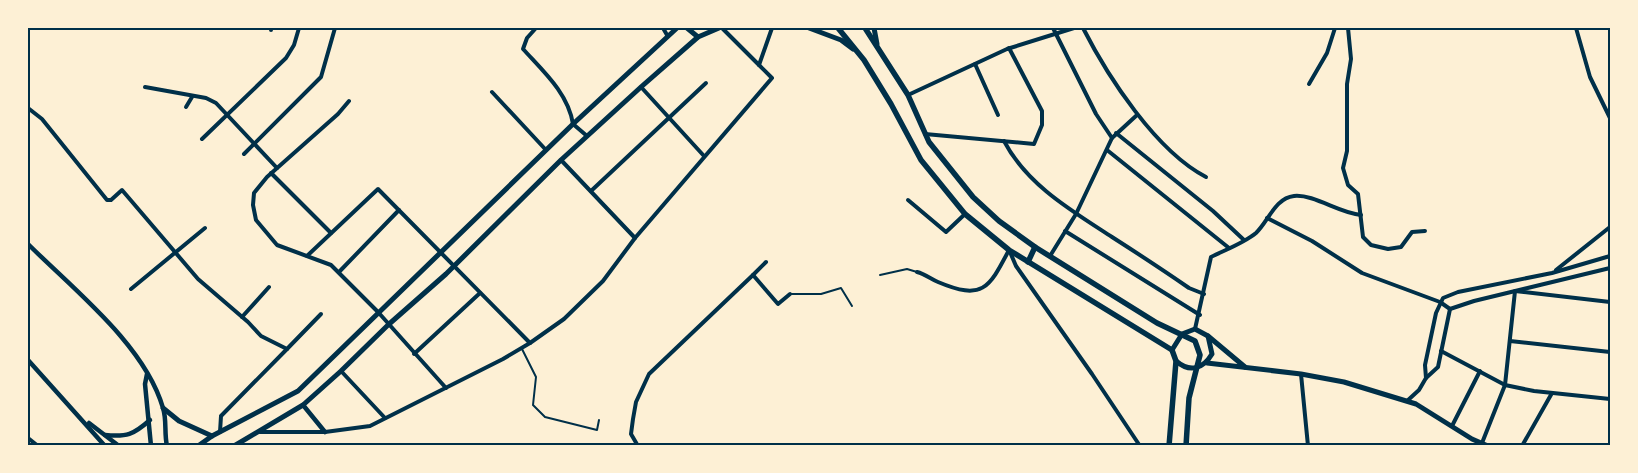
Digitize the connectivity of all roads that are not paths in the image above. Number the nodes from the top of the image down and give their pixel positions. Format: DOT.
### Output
graph roads {
  1 [pos="299,28"];
  2 [pos="335,28"];
  3 [pos="536,28"];
  4 [pos="663,28"];
  5 [pos="677,28"];
  6 [pos="687,28"];
  7 [pos="720,28"];
  8 [pos="772,28"];
  9 [pos="808,28"];
  10 [pos="838,28"];
  11 [pos="865,28"];
  12 [pos="874,28"];
  13 [pos="1053,28"];
  14 [pos="1074,28"];
  15 [pos="1083,28"];
  16 [pos="1335,28"];
  17 [pos="1348,28"];
  18 [pos="1576,28"];
  19 [pos="1056,34"];
  20 [pos="667,35"];
  21 [pos="698,37"];
  22 [pos="877,44"];
  23 [pos="1009,48"];
  24 [pos="864,60"];
  25 [pos="975,64"];
  26 [pos="759,65"];
  27 [pos="706,83"];
  28 [pos="1308,84"];
  29 [pos="641,86"];
  30 [pos="145,87"];
  31 [pos="492,92"];
  32 [pos="908,95"];
  33 [pos="192,97"];
  34 [pos="348,101"];
  35 [pos="186,107"];
  36 [pos="28,108"];
  37 [pos="998,115"];
  38 [pos="1137,115"];
  39 [pos="226,116"];
  40 [pos="669,118"];
  41 [pos="1610,118"];
  42 [pos="573,124"];
  43 [pos="1116,133"];
  44 [pos="924,134"];
  45 [pos="587,136"];
  46 [pos="1112,138"];
  47 [pos="202,139"];
  48 [pos="1004,141"];
  49 [pos="255,143"];
  50 [pos="546,150"];
  51 [pos="1106,150"];
  52 [pos="244,154"];
  53 [pos="704,156"];
  54 [pos="561,160"];
  55 [pos="277,168"];
  56 [pos="271,173"];
  57 [pos="1206,178"];
  58 [pos="591,192"];
  59 [pos="908,200"];
  60 [pos="399,210"];
  61 [pos="965,214"];
  62 [pos="1076,214"];
  63 [pos="1361,215"];
  64 [pos="1267,218"];
  65 [pos="1610,227"];
  66 [pos="204,228"];
  67 [pos="1065,231"];
  68 [pos="1425,232"];
  69 [pos="332,233"];
  70 [pos="635,238"];
  71 [pos="1244,240"];
  72 [pos="28,244"];
  73 [pos="1035,247"];
  74 [pos="1230,248"];
  75 [pos="1009,250"];
  76 [pos="176,252"];
  77 [pos="441,253"];
  78 [pos="307,256"];
  79 [pos="1050,256"];
  80 [pos="1610,256"];
  81 [pos="766,262"];
  82 [pos="1028,262"];
  83 [pos="454,266"];
  84 [pos="1610,268"];
  85 [pos="339,272"];
  86 [pos="917,272"];
  87 [pos="1552,273"];
  88 [pos="753,275"];
  89 [pos="880,275"];
  90 [pos="269,287"];
  91 [pos="131,290"];
  92 [pos="1515,291"];
  93 [pos="480,293"];
  94 [pos="790,294"];
  95 [pos="1204,294"];
  96 [pos="1440,302"];
  97 [pos="1610,302"];
  98 [pos="852,306"];
  99 [pos="1450,309"];
  100 [pos="378,312"];
  101 [pos="321,314"];
  102 [pos="1200,315"];
  103 [pos="242,317"];
  104 [pos="388,324"];
  105 [pos="1196,329"];
  106 [pos="1182,334"];
  107 [pos="1208,336"];
  108 [pos="1510,341"];
  109 [pos="530,343"];
  110 [pos="521,348"];
  111 [pos="287,349"];
  112 [pos="1172,350"];
  113 [pos="1441,351"];
  114 [pos="1610,352"];
  115 [pos="414,354"];
  116 [pos="28,360"];
  117 [pos="1176,361"];
  118 [pos="1207,363"];
  119 [pos="1245,367"];
  120 [pos="1196,368"];
  121 [pos="341,371"];
  122 [pos="1480,371"];
  123 [pos="147,372"];
  124 [pos="1301,374"];
  125 [pos="1426,378"];
  126 [pos="1505,385"];
  127 [pos="446,388"];
  128 [pos="1552,393"];
  129 [pos="1610,399"];
  130 [pos="1406,401"];
  131 [pos="303,405"];
  132 [pos="163,408"];
  133 [pos="80,417"];
  134 [pos="385,418"];
  135 [pos="150,420"];
  136 [pos="599,420"];
  137 [pos="1452,426"];
  138 [pos="220,432"];
  139 [pos="255,432"];
  140 [pos="325,432"];
  141 [pos="105,435"];
  142 [pos="212,436"];
  143 [pos="28,438"];
  144 [pos="1485,444"];
  145 [pos="38,446"];
  146 [pos="105,446"];
  147 [pos="118,446"];
  148 [pos="151,446"];
  149 [pos="168,446"];
  150 [pos="198,446"];
  151 [pos="234,446"];
  152 [pos="638,446"];
  153 [pos="1140,446"];
  154 [pos="1169,446"];
  155 [pos="1186,446"];
  156 [pos="1308,446"];
  157 [pos="1522,446"];
  1 -- 39 [label="street"];
  2 -- 49 [label="street"];
  3 -- 42 [label="street"];
  4 -- 20 [label="street"];
  5 -- 20 [label="main road"];
  6 -- 21 [label="main road"];
  7 -- 21 [label="main road"];
  7 -- 26 [label="street"];
  8 -- 26 [label="street"];
  9 -- 24 [label="main road"];
  10 -- 24 [label="main road"];
  11 -- 22 [label="main road"];
  12 -- 22 [label="main road"];
  13 -- 19 [label="street"];
  14 -- 19 [label="street"];
  15 -- 38 [label="street"];
  16 -- 28 [label="street"];
  17 -- 63 [label="street"];
  18 -- 41 [label="street"];
  19 -- 23 [label="street"];
  19 -- 46 [label="street"];
  20 -- 42 [label="main road"];
  21 -- 29 [label="main road"];
  22 -- 32 [label="main road"];
  23 -- 25 [label="street"];
  23 -- 48 [label="street"];
  24 -- 61 [label="main road"];
  25 -- 32 [label="street"];
  25 -- 37 [label="street"];
  26 -- 53 [label="street"];
  27 -- 40 [label="street"];
  29 -- 40 [label="street"];
  29 -- 45 [label="main road"];
  30 -- 33 [label="street"];
  31 -- 50 [label="street"];
  32 -- 44 [label="main road"];
  33 -- 35 [label="street"];
  33 -- 39 [label="street"];
  34 -- 55 [label="street"];
  36 -- 76 [label="street"];
  38 -- 43 [label="street"];
  38 -- 57 [label="street"];
  39 -- 47 [label="street"];
  39 -- 49 [label="street"];
  40 -- 53 [label="street"];
  40 -- 58 [label="street"];
  42 -- 45 [label="street"];
  42 -- 50 [label="main road"];
  43 -- 46 [label="street"];
  43 -- 71 [label="street"];
  44 -- 48 [label="street"];
  44 -- 73 [label="main road"];
  45 -- 54 [label="main road"];
  46 -- 51 [label="street"];
  48 -- 62 [label="street"];
  49 -- 52 [label="street"];
  49 -- 55 [label="street"];
  50 -- 77 [label="main road"];
  51 -- 62 [label="street"];
  51 -- 74 [label="street"];
  53 -- 70 [label="street"];
  54 -- 58 [label="street"];
  54 -- 83 [label="main road"];
  55 -- 56 [label="street"];
  56 -- 69 [label="street"];
  56 -- 78 [label="street"];
  58 -- 70 [label="street"];
  59 -- 61 [label="street"];
  60 -- 69 [label="street"];
  60 -- 77 [label="street"];
  60 -- 85 [label="street"];
  61 -- 75 [label="main road"];
  62 -- 67 [label="street"];
  62 -- 95 [label="street"];
  63 -- 64 [label="street"];
  63 -- 68 [label="street"];
  64 -- 71 [label="street"];
  64 -- 96 [label="street"];
  65 -- 87 [label="street"];
  66 -- 76 [label="street"];
  67 -- 79 [label="street"];
  67 -- 102 [label="street"];
  69 -- 78 [label="street"];
  70 -- 109 [label="street"];
  71 -- 74 [label="street"];
  72 -- 123 [label="street"];
  73 -- 79 [label="main road"];
  73 -- 82 [label="main road"];
  74 -- 95 [label="street"];
  75 -- 82 [label="main road"];
  75 -- 86 [label="street"];
  75 -- 153 [label="street"];
  76 -- 91 [label="street"];
  76 -- 103 [label="street"];
  77 -- 83 [label="street"];
  77 -- 100 [label="main road"];
  78 -- 85 [label="street"];
  79 -- 106 [label="main road"];
  80 -- 87 [label="street"];
  81 -- 88 [label="street"];
  82 -- 112 [label="main road"];
  83 -- 93 [label="street"];
  83 -- 104 [label="main road"];
  84 -- 92 [label="street"];
  85 -- 100 [label="street"];
  86 -- 89 [label="lane"];
  87 -- 96 [label="street"];
  88 -- 94 [label="street"];
  88 -- 152 [label="street"];
  90 -- 103 [label="street"];
  92 -- 97 [label="street"];
  92 -- 99 [label="street"];
  92 -- 108 [label="street"];
  93 -- 109 [label="street"];
  93 -- 115 [label="street"];
  94 -- 98 [label="lane"];
  95 -- 102 [label="street"];
  96 -- 99 [label="street"];
  96 -- 125 [label="street"];
  99 -- 113 [label="street"];
  100 -- 104 [label="street"];
  100 -- 138 [label="main road"];
  101 -- 111 [label="street"];
  102 -- 105 [label="street"];
  103 -- 111 [label="street"];
  104 -- 115 [label="street"];
  104 -- 121 [label="main road"];
  105 -- 106 [label="main road"];
  105 -- 107 [label="main road"];
  106 -- 112 [label="main road"];
  106 -- 120 [label="main road"];
  107 -- 118 [label="main road"];
  107 -- 119 [label="main road"];
  108 -- 114 [label="street"];
  108 -- 126 [label="street"];
  109 -- 110 [label="street"];
  110 -- 127 [label="street"];
  110 -- 136 [label="lane"];
  111 -- 138 [label="street"];
  112 -- 117 [label="main road"];
  113 -- 122 [label="street"];
  113 -- 125 [label="street"];
  115 -- 127 [label="street"];
  116 -- 133 [label="street"];
  117 -- 120 [label="main road"];
  117 -- 154 [label="main road"];
  118 -- 119 [label="main road"];
  118 -- 120 [label="main road"];
  119 -- 124 [label="main road"];
  120 -- 155 [label="main road"];
  121 -- 131 [label="main road"];
  121 -- 134 [label="street"];
  122 -- 126 [label="street"];
  122 -- 137 [label="street"];
  123 -- 132 [label="street"];
  123 -- 135 [label="street"];
  124 -- 130 [label="main road"];
  124 -- 156 [label="street"];
  125 -- 130 [label="street"];
  126 -- 128 [label="street"];
  126 -- 144 [label="street"];
  127 -- 134 [label="street"];
  128 -- 129 [label="street"];
  128 -- 157 [label="street"];
  130 -- 137 [label="main road"];
  131 -- 139 [label="main road"];
  131 -- 140 [label="street"];
  132 -- 142 [label="main road"];
  132 -- 149 [label="street"];
  133 -- 141 [label="street"];
  133 -- 146 [label="street"];
  134 -- 140 [label="street"];
  135 -- 141 [label="street"];
  135 -- 148 [label="street"];
  137 -- 144 [label="main road"];
  138 -- 142 [label="main road"];
  139 -- 140 [label="street"];
  139 -- 151 [label="main road"];
  141 -- 147 [label="street"];
  142 -- 150 [label="main road"];
  143 -- 145 [label="street"];
}
